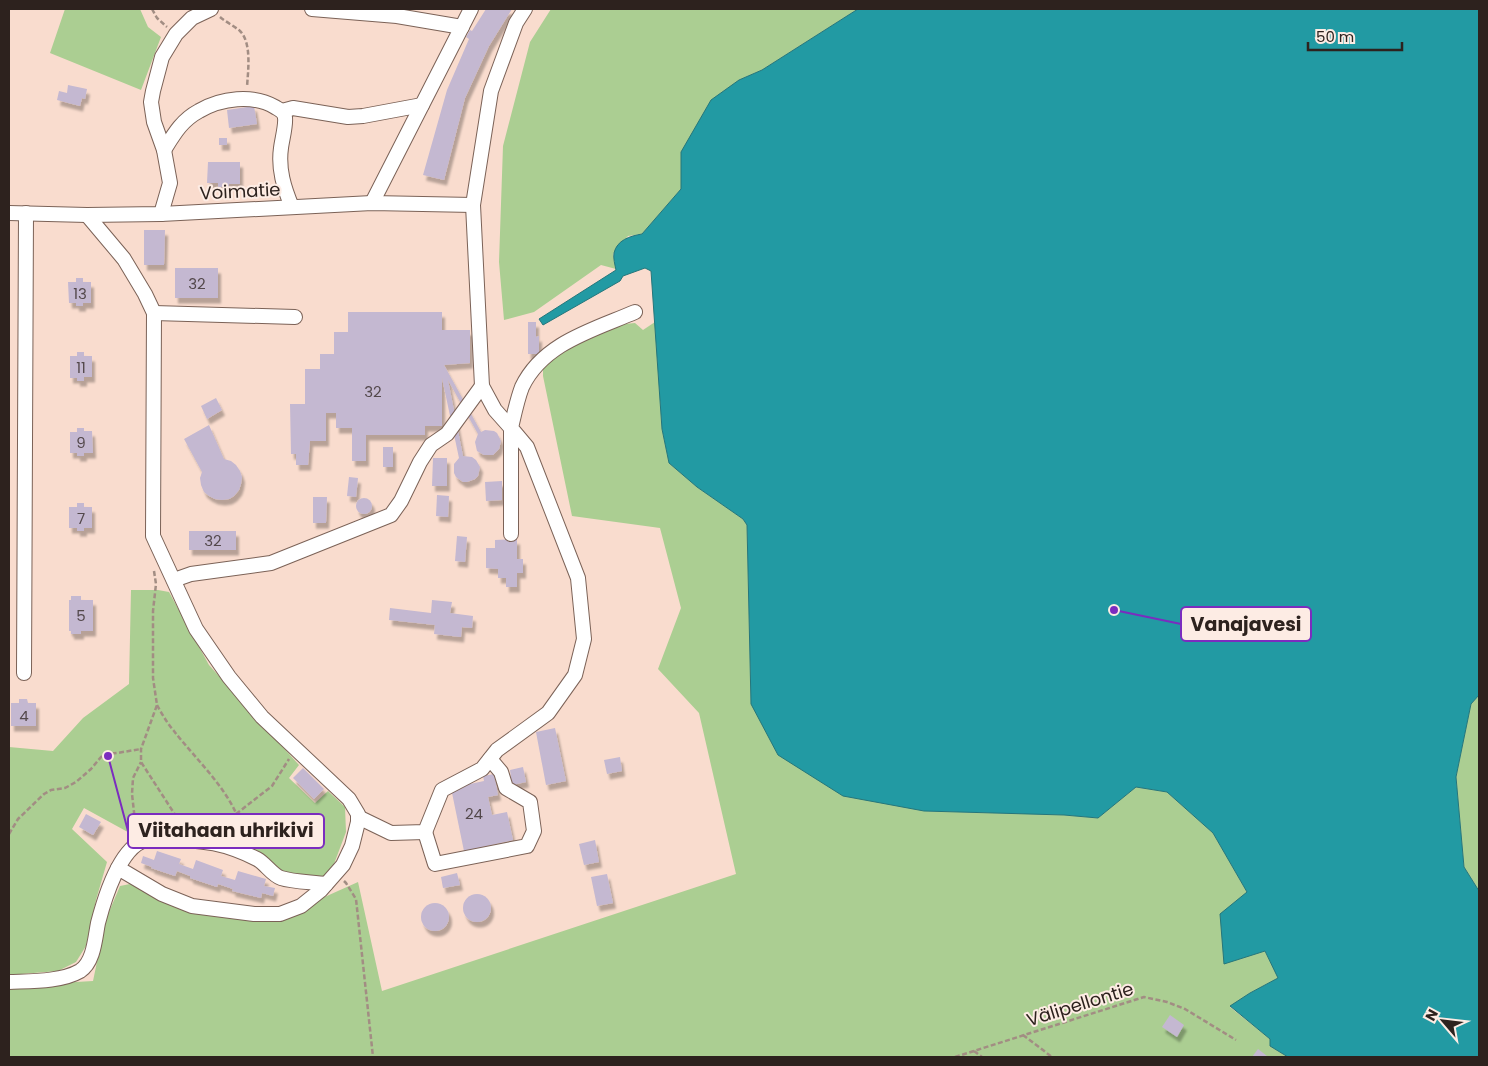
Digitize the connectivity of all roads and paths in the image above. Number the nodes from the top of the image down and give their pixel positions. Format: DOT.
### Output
graph roads {
  1 [pos="152,9"];
  2 [pos="312,9"];
  3 [pos="471,9"];
  4 [pos="525,9"];
  5 [pos="213,12"];
  6 [pos="462,27"];
  7 [pos="176,34"];
  8 [pos="247,98"];
  9 [pos="422,105"];
  10 [pos="282,111"];
  11 [pos="164,150"];
  12 [pos="372,203"];
  13 [pos="473,206"];
  14 [pos="292,207"];
  15 [pos="9,213"];
  16 [pos="26,213"];
  17 [pos="161,214"];
  18 [pos="87,215"];
  19 [pos="635,312"];
  20 [pos="154,313"];
  21 [pos="295,317"];
  22 [pos="482,386"];
  23 [pos="511,428"];
  24 [pos="511,534"];
  25 [pos="154,566"];
  26 [pos="174,580"];
  27 [pos="24,673"];
  28 [pos="157,705"];
  29 [pos="141,749"];
  30 [pos="296,750"];
  31 [pos="490,759"];
  32 [pos="141,762"];
  33 [pos="236,814"];
  34 [pos="358,817"];
  35 [pos="425,832"];
  36 [pos="9,834"];
  37 [pos="191,840"];
  38 [pos="139,844"];
  39 [pos="242,852"];
  40 [pos="118,868"];
  41 [pos="330,880"];
  42 [pos="9,982"];
  43 [pos="1023,1035"];
  44 [pos="1236,1040"];
  45 [pos="974,1050"];
  46 [pos="374,1057"];
  47 [pos="955,1057"];
  48 [pos="982,1057"];
  49 [pos="1052,1057"];
  1 -- 7 [label="path"];
  2 -- 6 [label="street"];
  3 -- 6 [label="street"];
  4 -- 13 [label="street"];
  5 -- 7 [label="street"];
  5 -- 8 [label="path"];
  6 -- 9 [label="street"];
  7 -- 11 [label="street"];
  8 -- 10 [label="street"];
  8 -- 11 [label="street"];
  9 -- 10 [label="street"];
  9 -- 12 [label="street"];
  10 -- 14 [label="street"];
  11 -- 17 [label="street"];
  12 -- 13 [label="street, Voimatie"];
  12 -- 14 [label="street, Voimatie"];
  13 -- 22 [label="street"];
  14 -- 17 [label="street, Voimatie"];
  15 -- 16 [label="street, Voimatie"];
  16 -- 18 [label="street, Voimatie"];
  16 -- 27 [label="street"];
  17 -- 18 [label="street, Voimatie"];
  18 -- 20 [label="street"];
  19 -- 23 [label="street"];
  20 -- 21 [label="street"];
  20 -- 26 [label="street"];
  22 -- 23 [label="street"];
  22 -- 26 [label="street"];
  23 -- 24 [label="street"];
  23 -- 31 [label="street"];
  25 -- 28 [label="path"];
  26 -- 30 [label="street"];
  28 -- 29 [label="path"];
  28 -- 33 [label="path"];
  29 -- 32 [label="path"];
  29 -- 36 [label="path"];
  30 -- 33 [label="path"];
  30 -- 34 [label="street"];
  31 -- 35 [label="street"];
  31 -- 35 [label="street"];
  32 -- 37 [label="path"];
  32 -- 38 [label="path"];
  33 -- 39 [label="path"];
  34 -- 35 [label="street"];
  34 -- 41 [label="street"];
  37 -- 38 [label="street"];
  37 -- 39 [label="street"];
  38 -- 40 [label="street"];
  39 -- 41 [label="street"];
  40 -- 41 [label="street"];
  40 -- 42 [label="street"];
  41 -- 46 [label="path"];
  43 -- 44 [label="path, Välipellontie"];
  43 -- 45 [label="path, Välipellontie"];
  43 -- 49 [label="path"];
  45 -- 47 [label="path, Välipellontie"];
  45 -- 48 [label="path"];
}
